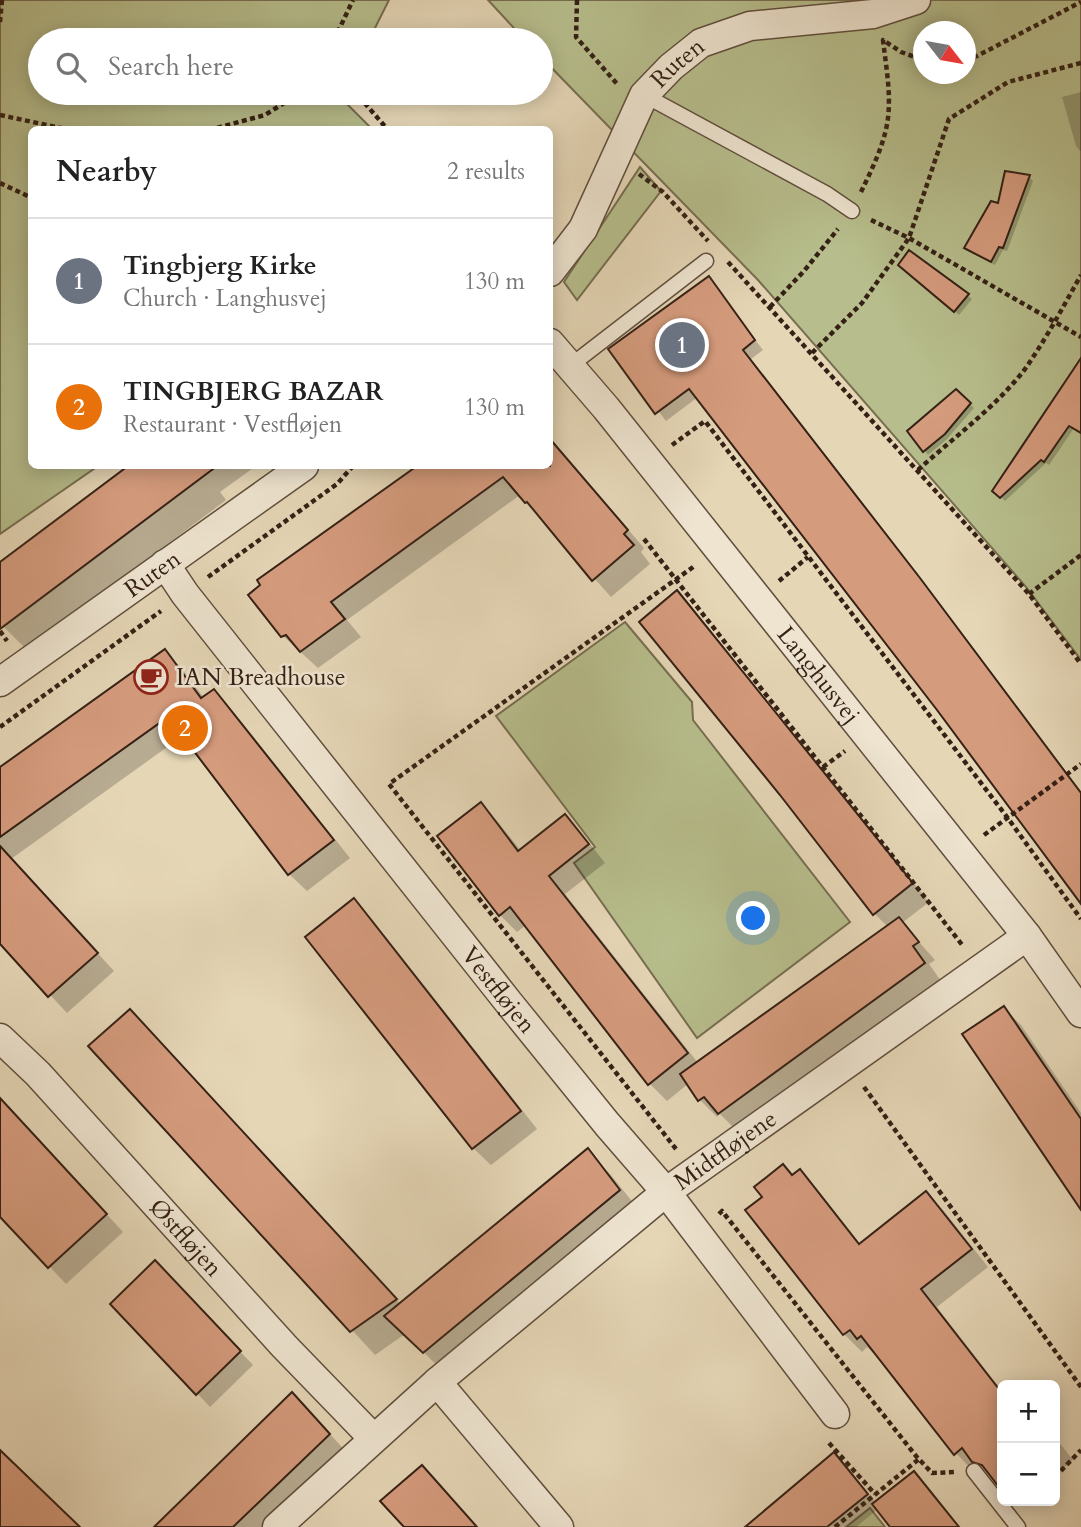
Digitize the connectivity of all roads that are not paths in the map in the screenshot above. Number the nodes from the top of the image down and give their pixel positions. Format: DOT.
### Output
graph roads {
  1 [pos="916,0"];
  2 [pos="632,91"];
  3 [pos="852,211"];
  4 [pos="706,261"];
  5 [pos="553,268"];
  6 [pos="553,346"];
  7 [pos="570,366"];
  8 [pos="300,469"];
  9 [pos="165,565"];
  10 [pos="0,682"];
  11 [pos="1027,936"];
  12 [pos="1081,1013"];
  13 [pos="0,1038"];
  14 [pos="666,1192"];
  15 [pos="436,1382"];
  16 [pos="835,1413"];
  17 [pos="373,1438"];
  18 [pos="974,1471"];
  19 [pos="277,1527"];
  20 [pos="559,1527"];
  21 [pos="1018,1527"];
  1 -- 2 [label="street, Ruten"];
  2 -- 3 [label="lane"];
  2 -- 5 [label="street, Ruten"];
  4 -- 7 [label="lane"];
  6 -- 7 [label="street, Langhusvej"];
  7 -- 11 [label="street, Langhusvej"];
  8 -- 9 [label="street, Ruten"];
  9 -- 10 [label="street, Ruten"];
  9 -- 14 [label="street, Vestfløjen"];
  11 -- 12 [label="street, Langhusvej"];
  11 -- 14 [label="street, Midtfløjene"];
  13 -- 17 [label="street, Østfløjen"];
  14 -- 15 [label="street, Midtfløjene"];
  14 -- 16 [label="street, Vestfløjen"];
  15 -- 17 [label="street, Midtfløjene"];
  15 -- 20 [label="street"];
  17 -- 19 [label="street, Midtfløjene"];
  18 -- 21 [label="lane"];
}
